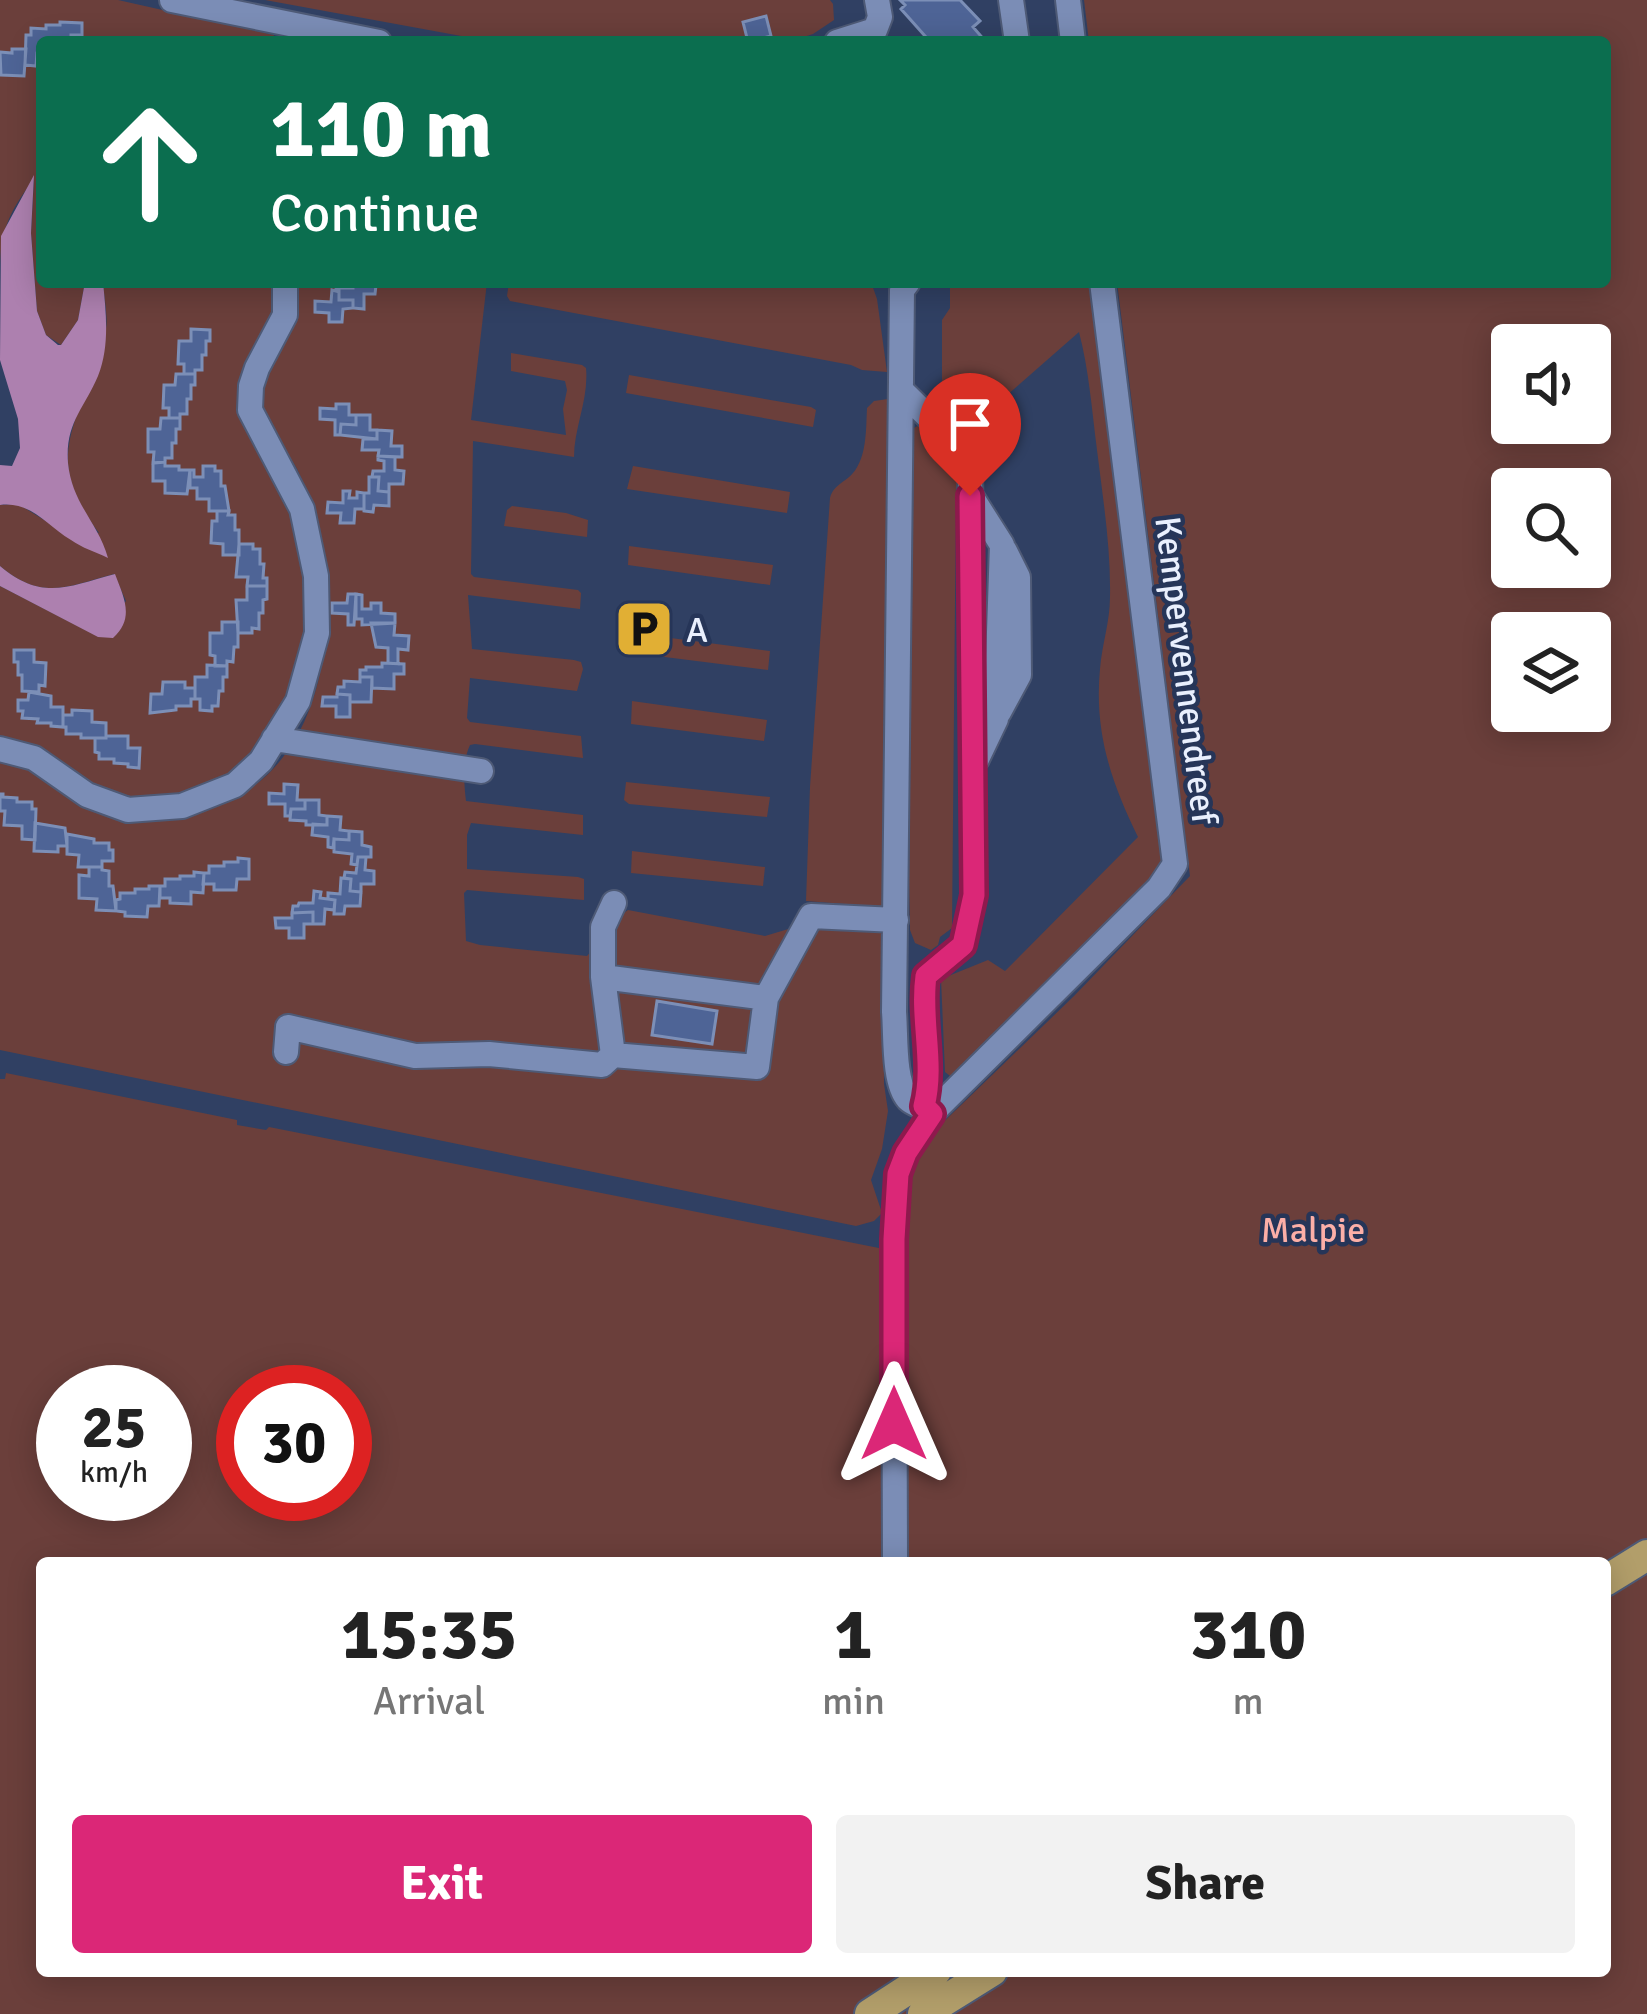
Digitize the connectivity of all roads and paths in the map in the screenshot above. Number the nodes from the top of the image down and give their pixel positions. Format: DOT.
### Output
graph roads {
  1 [pos="172,0"];
  2 [pos="877,0"];
  3 [pos="1011,0"];
  4 [pos="1068,0"];
  5 [pos="350,36"];
  6 [pos="856,36"];
  7 [pos="1016,36"];
  8 [pos="1072,36"];
  9 [pos="286,288"];
  10 [pos="902,288"];
  11 [pos="1103,288"];
  12 [pos="902,391"];
  13 [pos="970,496"];
  14 [pos="984,725"];
  15 [pos="274,739"];
  16 [pos="0,749"];
  17 [pos="482,771"];
  18 [pos="614,903"];
  19 [pos="896,920"];
  20 [pos="897,953"];
  21 [pos="926,976"];
  22 [pos="603,977"];
  23 [pos="766,998"];
  24 [pos="286,1052"];
  25 [pos="613,1055"];
  26 [pos="928,1110"];
  27 [pos="1647,1555"];
  28 [pos="895,1557"];
  29 [pos="1611,1577"];
  30 [pos="973,1977"];
  31 [pos="914,1996"];
  32 [pos="871,2014"];
  1 -- 5 [label="street"];
  2 -- 6 [label="street"];
  3 -- 7 [label="street"];
  4 -- 8 [label="street"];
  9 -- 15 [label="street"];
  10 -- 12 [label="street"];
  11 -- 26 [label="street, Kempervennendreef"];
  12 -- 13 [label="street"];
  12 -- 19 [label="street"];
  13 -- 14 [label="street"];
  13 -- 14 [label="street"];
  14 -- 21 [label="street"];
  15 -- 16 [label="street"];
  15 -- 17 [label="street"];
  18 -- 22 [label="street"];
  19 -- 20 [label="street"];
  19 -- 23 [label="street"];
  20 -- 21 [label="street"];
  20 -- 26 [label="street"];
  21 -- 26 [label="street"];
  22 -- 23 [label="street"];
  22 -- 25 [label="street"];
  23 -- 25 [label="street"];
  24 -- 25 [label="street"];
  26 -- 28 [label="street, Kempervennendreef"];
  27 -- 29 [label="main road"];
  30 -- 31 [label="main road"];
  31 -- 32 [label="main road"];
}
